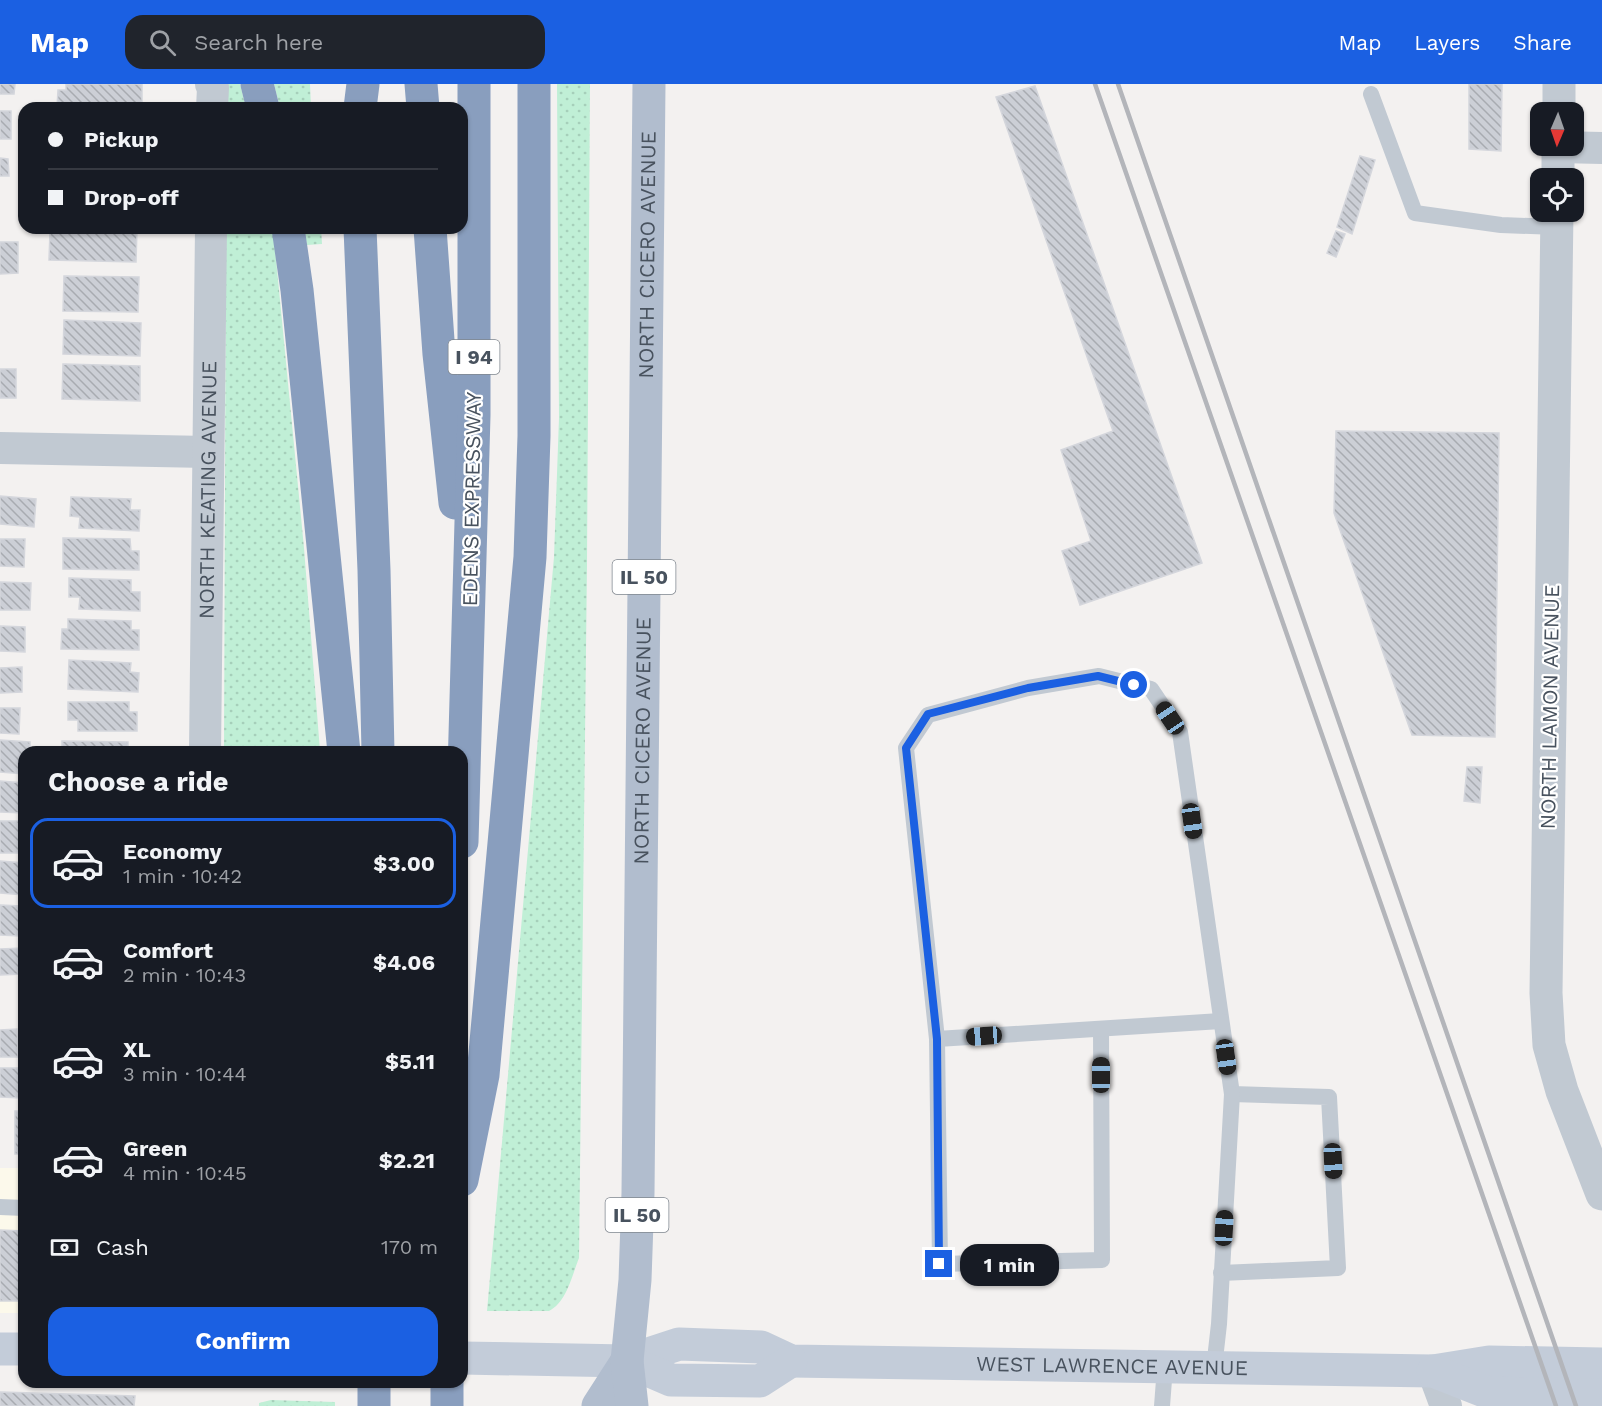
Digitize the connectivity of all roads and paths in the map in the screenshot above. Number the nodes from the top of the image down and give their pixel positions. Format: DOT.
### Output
graph roads {
  1 [pos="211,84"];
  2 [pos="257,84"];
  3 [pos="351,84"];
  4 [pos="363,84"];
  5 [pos="421,84"];
  6 [pos="474,84"];
  7 [pos="534,84"];
  8 [pos="649,84"];
  9 [pos="1559,84"];
  10 [pos="1371,94"];
  11 [pos="212,102"];
  12 [pos="262,102"];
  13 [pos="352,102"];
  14 [pos="361,102"];
  15 [pos="422,102"];
  16 [pos="1559,102"];
  17 [pos="1602,148"];
  18 [pos="1558,157"];
  19 [pos="1530,222"];
  20 [pos="1557,222"];
  21 [pos="211,234"];
  22 [pos="289,234"];
  23 [pos="360,234"];
  24 [pos="430,234"];
  25 [pos="0,448"];
  26 [pos="208,452"];
  27 [pos="469,630"];
  28 [pos="205,746"];
  29 [pos="343,746"];
  30 [pos="378,746"];
  31 [pos="465,746"];
  32 [pos="1221,1021"];
  33 [pos="1101,1029"];
  34 [pos="937,1039"];
  35 [pos="1232,1094"];
  36 [pos="468,1150"];
  37 [pos="1602,1194"];
  38 [pos="0,1207"];
  39 [pos="18,1208"];
  40 [pos="1221,1273"];
  41 [pos="0,1349"];
  42 [pos="18,1349"];
  43 [pos="468,1358"];
  44 [pos="627,1360"];
  45 [pos="1602,1364"];
  46 [pos="1165,1366"];
  47 [pos="1214,1368"];
  48 [pos="1433,1371"];
  49 [pos="374,1388"];
  50 [pos="447,1388"];
  51 [pos="1602,1395"];
  52 [pos="374,1406"];
  53 [pos="447,1406"];
  54 [pos="598,1406"];
  55 [pos="632,1406"];
  56 [pos="1162,1406"];
  57 [pos="1446,1406"];
  1 -- 11 [label="street"];
  2 -- 12 [label="highway"];
  3 -- 13 [label="highway"];
  4 -- 14 [label="highway"];
  5 -- 15 [label="highway"];
  6 -- 27 [label="highway, EDENS EXPRESSWAY / I 94"];
  7 -- 36 [label="highway"];
  8 -- 44 [label="main road, NORTH CICERO AVENUE / IL 50"];
  9 -- 16 [label="street"];
  10 -- 19 [label="lane"];
  17 -- 18 [label="street"];
  20 -- 37 [label="street, NORTH LAMON AVENUE"];
  21 -- 26 [label="street, NORTH KEATING AVENUE"];
  22 -- 29 [label="highway"];
  23 -- 30 [label="highway"];
  24 -- 27 [label="highway, I 94"];
  25 -- 26 [label="street"];
  26 -- 28 [label="street, NORTH KEATING AVENUE"];
  27 -- 31 [label="highway, EDENS EXPRESSWAY / I 94"];
  32 -- 33 [label="lane"];
  32 -- 34 [label="lane"];
  32 -- 35 [label="lane"];
  33 -- 34 [label="lane"];
  33 -- 34 [label="lane"];
  35 -- 40 [label="lane"];
  35 -- 40 [label="lane"];
  38 -- 39 [label="lane"];
  40 -- 47 [label="lane"];
  41 -- 42 [label="main road"];
  43 -- 44 [label="main road, WEST LAWRENCE AVENUE"];
  44 -- 46 [label="main road, WEST LAWRENCE AVENUE"];
  44 -- 54 [label="main road, NORTH CICERO AVENUE / IL 50"];
  44 -- 55 [label="main road, NORTH CICERO AVENUE / IL 50"];
  45 -- 48 [label="main road, WEST LAWRENCE AVENUE"];
  46 -- 47 [label="main road, WEST LAWRENCE AVENUE"];
  46 -- 56 [label="lane"];
  47 -- 48 [label="main road, WEST LAWRENCE AVENUE"];
  48 -- 51 [label="main road, WEST LAWRENCE AVENUE"];
  48 -- 57 [label="street"];
  49 -- 52 [label="highway"];
  50 -- 53 [label="highway"];
}
